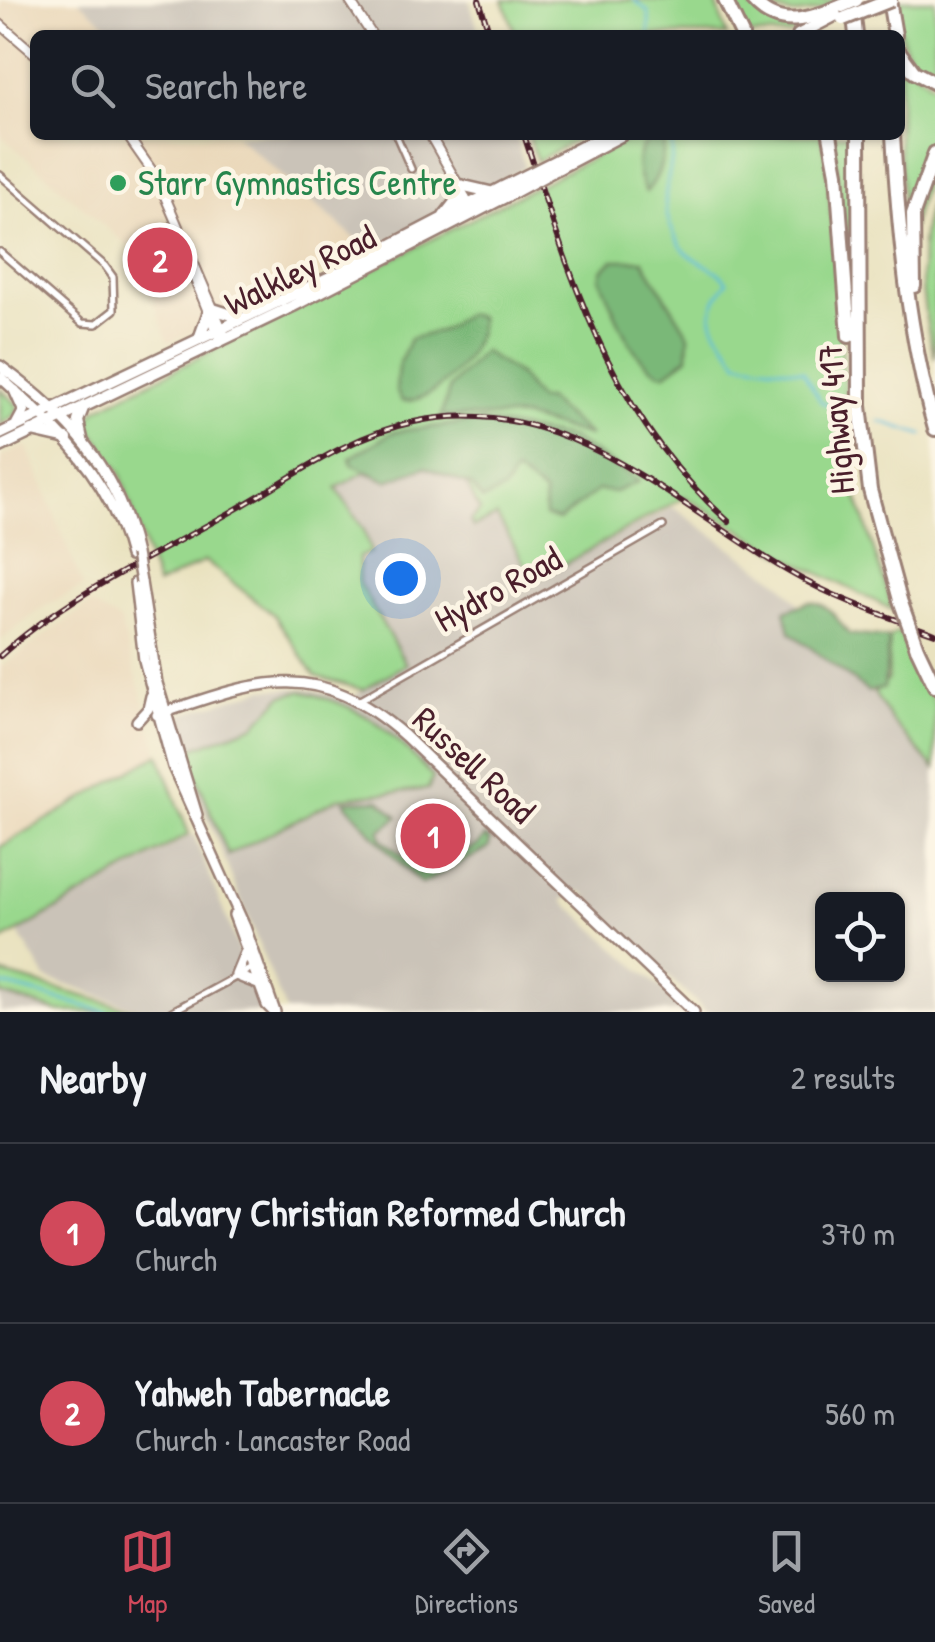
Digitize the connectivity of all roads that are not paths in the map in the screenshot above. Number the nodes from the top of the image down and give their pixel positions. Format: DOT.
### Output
graph roads {
  1 [pos="349,0"];
  2 [pos="722,0"];
  3 [pos="752,0"];
  4 [pos="865,0"];
  5 [pos="886,0"];
  6 [pos="849,6"];
  7 [pos="0,24"];
  8 [pos="369,30"];
  9 [pos="731,30"];
  10 [pos="739,30"];
  11 [pos="807,30"];
  12 [pos="818,30"];
  13 [pos="856,30"];
  14 [pos="886,30"];
  15 [pos="894,30"];
  16 [pos="30,50"];
  17 [pos="905,60"];
  18 [pos="935,83"];
  19 [pos="130,140"];
  20 [pos="398,140"];
  21 [pos="433,140"];
  22 [pos="597,140"];
  23 [pos="611,140"];
  24 [pos="830,140"];
  25 [pos="859,140"];
  26 [pos="892,140"];
  27 [pos="935,153"];
  28 [pos="558,164"];
  29 [pos="411,169"];
  30 [pos="0,175"];
  31 [pos="458,188"];
  32 [pos="502,191"];
  33 [pos="469,210"];
  34 [pos="442,219"];
  35 [pos="393,249"];
  36 [pos="0,252"];
  37 [pos="363,265"];
  38 [pos="210,311"];
  39 [pos="244,316"];
  40 [pos="220,334"];
  41 [pos="199,337"];
  42 [pos="0,366"];
  43 [pos="0,378"];
  44 [pos="15,391"];
  45 [pos="928,402"];
  46 [pos="84,406"];
  47 [pos="51,415"];
  48 [pos="16,425"];
  49 [pos="935,429"];
  50 [pos="31,431"];
  51 [pos="0,434"];
  52 [pos="67,439"];
  53 [pos="82,439"];
  54 [pos="0,446"];
  55 [pos="867,470"];
  56 [pos="663,526"];
  57 [pos="133,555"];
  58 [pos="935,686"];
  59 [pos="154,688"];
  60 [pos="360,700"];
  61 [pos="191,704"];
  62 [pos="161,714"];
  63 [pos="168,737"];
  64 [pos="233,908"];
  65 [pos="245,950"];
  66 [pos="256,966"];
  67 [pos="236,975"];
  68 [pos="258,984"];
  69 [pos="171,1012"];
  70 [pos="274,1012"];
  71 [pos="694,1012"];
  1 -- 8 [label="street"];
  2 -- 9 [label="highway"];
  2 -- 10 [label="highway"];
  3 -- 6 [label="highway"];
  4 -- 6 [label="main road, bridge"];
  5 -- 6 [label="highway, bridge"];
  5 -- 14 [label="highway"];
  5 -- 15 [label="highway"];
  6 -- 11 [label="main road"];
  6 -- 12 [label="main road"];
  6 -- 13 [label="highway"];
  7 -- 16 [label="street"];
  17 -- 18 [label="highway"];
  19 -- 38 [label="street"];
  20 -- 29 [label="street"];
  21 -- 31 [label="street"];
  22 -- 28 [label="main road, Walkley Road"];
  23 -- 28 [label="main road, Walkley Road"];
  24 -- 55 [label="highway"];
  25 -- 55 [label="highway, Highway 417"];
  26 -- 45 [label="highway"];
  27 -- 45 [label="highway"];
  28 -- 32 [label="main road, Walkley Road, bridge"];
  30 -- 36 [label="street"];
  31 -- 32 [label="main road"];
  31 -- 33 [label="street"];
  31 -- 34 [label="main road"];
  32 -- 33 [label="main road, Walkley Road"];
  33 -- 34 [label="main road, Walkley Road"];
  33 -- 35 [label="main road, Walkley Road"];
  34 -- 35 [label="main road, Walkley Road"];
  35 -- 37 [label="main road, Walkley Road"];
  37 -- 39 [label="main road, Walkley Road"];
  37 -- 40 [label="main road, Walkley Road"];
  38 -- 39 [label="main road"];
  38 -- 40 [label="street"];
  38 -- 41 [label="main road"];
  39 -- 40 [label="main road, Walkley Road"];
  40 -- 41 [label="main road, Walkley Road"];
  40 -- 46 [label="main road, Walkley Road"];
  41 -- 47 [label="main road, Walkley Road"];
  42 -- 47 [label="main road"];
  43 -- 44 [label="main road"];
  44 -- 47 [label="main road"];
  44 -- 48 [label="main road"];
  45 -- 49 [label="highway"];
  46 -- 47 [label="main road, Walkley Road"];
  46 -- 53 [label="main road"];
  47 -- 48 [label="main road, Walkley Road"];
  47 -- 50 [label="main road, Walkley Road"];
  47 -- 52 [label="main road"];
  47 -- 53 [label="main road"];
  48 -- 51 [label="main road, Walkley Road"];
  50 -- 52 [label="main road"];
  50 -- 54 [label="main road, Walkley Road"];
  52 -- 57 [label="main road"];
  53 -- 57 [label="main road"];
  55 -- 58 [label="highway, Highway 417, bridge"];
  56 -- 60 [label="street, Hydro Road"];
  57 -- 59 [label="main road, bridge"];
  59 -- 61 [label="main road"];
  59 -- 62 [label="main road"];
  59 -- 63 [label="main road"];
  60 -- 61 [label="main road, Russell Road"];
  60 -- 71 [label="main road, Russell Road"];
  61 -- 62 [label="main road, Russell Road"];
  61 -- 63 [label="main road"];
  62 -- 63 [label="main road"];
  63 -- 64 [label="main road"];
  64 -- 65 [label="main road"];
  64 -- 66 [label="main road"];
  65 -- 66 [label="main road"];
  65 -- 67 [label="main road"];
  66 -- 67 [label="street"];
  66 -- 68 [label="main road"];
  66 -- 70 [label="main road"];
  67 -- 68 [label="main road"];
  67 -- 69 [label="street"];
  68 -- 70 [label="main road"];
}
